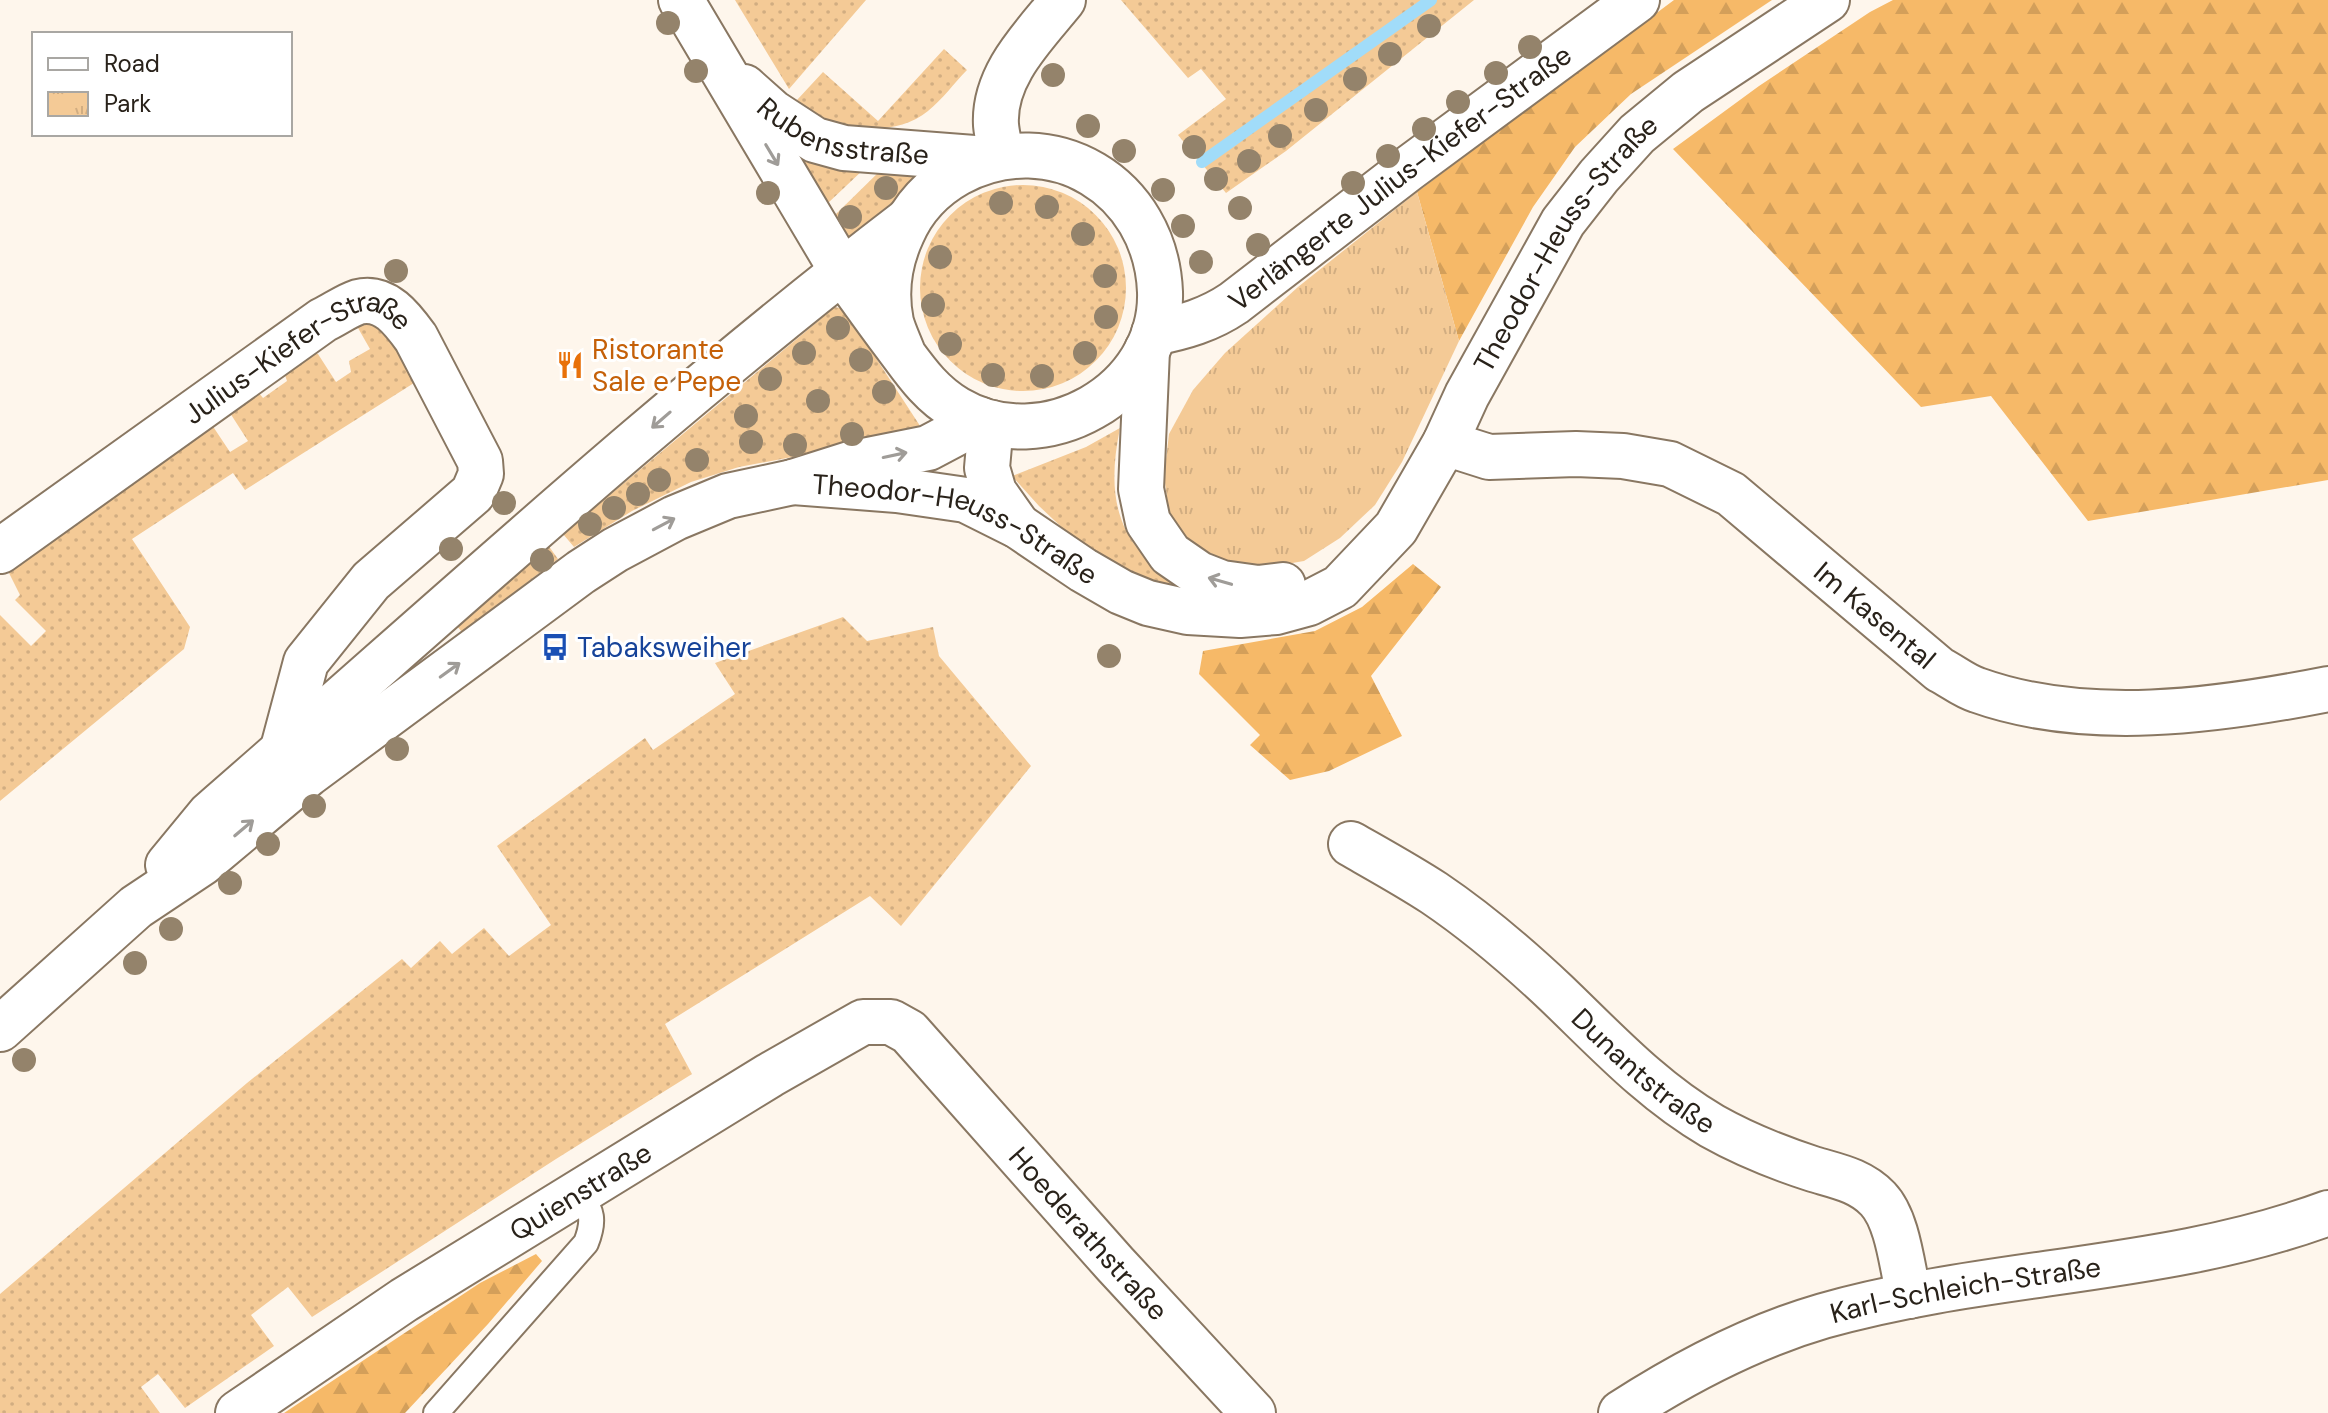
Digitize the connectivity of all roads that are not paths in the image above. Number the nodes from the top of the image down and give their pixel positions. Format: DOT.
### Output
graph roads {
  1 [pos="681,0"];
  2 [pos="1063,0"];
  3 [pos="1827,0"];
  4 [pos="1623,4"];
  5 [pos="719,63"];
  6 [pos="994,158"];
  7 [pos="907,221"];
  8 [pos="842,271"];
  9 [pos="1151,342"];
  10 [pos="904,356"];
  11 [pos="986,422"];
  12 [pos="1445,443"];
  13 [pos="793,482"];
  14 [pos="1018,526"];
  15 [pos="0,551"];
  16 [pos="1374,552"];
  17 [pos="2328,689"];
  18 [pos="282,752"];
  19 [pos="1351,844"];
  20 [pos="136,907"];
  21 [pos="0,1029"];
  22 [pos="928,1053"];
  23 [pos="580,1192"];
  24 [pos="2328,1213"];
  25 [pos="1909,1296"];
  26 [pos="238,1413"];
  27 [pos="436,1413"];
  28 [pos="1253,1413"];
  29 [pos="1621,1413"];
  1 -- 5 [label="street, Rubensstraße"];
  2 -- 6 [label="street"];
  3 -- 12 [label="street, Theodor-Heuss-Straße"];
  4 -- 9 [label="street, Verlängerte Julius-Kiefer-Straße"];
  5 -- 6 [label="street, Rubensstraße"];
  5 -- 8 [label="street, Rubensstraße, one-way"];
  6 -- 7 [label="street"];
  6 -- 9 [label="street"];
  7 -- 8 [label="street"];
  7 -- 10 [label="street"];
  8 -- 10 [label="street"];
  8 -- 18 [label="street, one-way"];
  9 -- 11 [label="street"];
  16 -- 9 [label="street, Theodor-Heuss-Straße, one-way"];
  10 -- 11 [label="street"];
  13 -- 11 [label="street, one-way"];
  11 -- 14 [label="street"];
  12 -- 16 [label="street, Theodor-Heuss-Straße"];
  12 -- 17 [label="street, Im Kasental"];
  13 -- 14 [label="street, Theodor-Heuss-Straße"];
  20 -- 13 [label="street, one-way"];
  14 -- 16 [label="street, Theodor-Heuss-Straße"];
  15 -- 18 [label="street, Julius-Kiefer-Straße"];
  18 -- 20 [label="street"];
  19 -- 25 [label="street, Dunantstraße"];
  20 -- 21 [label="street"];
  22 -- 23 [label="street, Quienstraße"];
  22 -- 28 [label="street, Hoederathstraße"];
  23 -- 26 [label="street, Quienstraße"];
  23 -- 27 [label="lane"];
  24 -- 25 [label="street, Karl-Schleich-Straße"];
  25 -- 29 [label="street, Karl-Schleich-Straße"];
}
